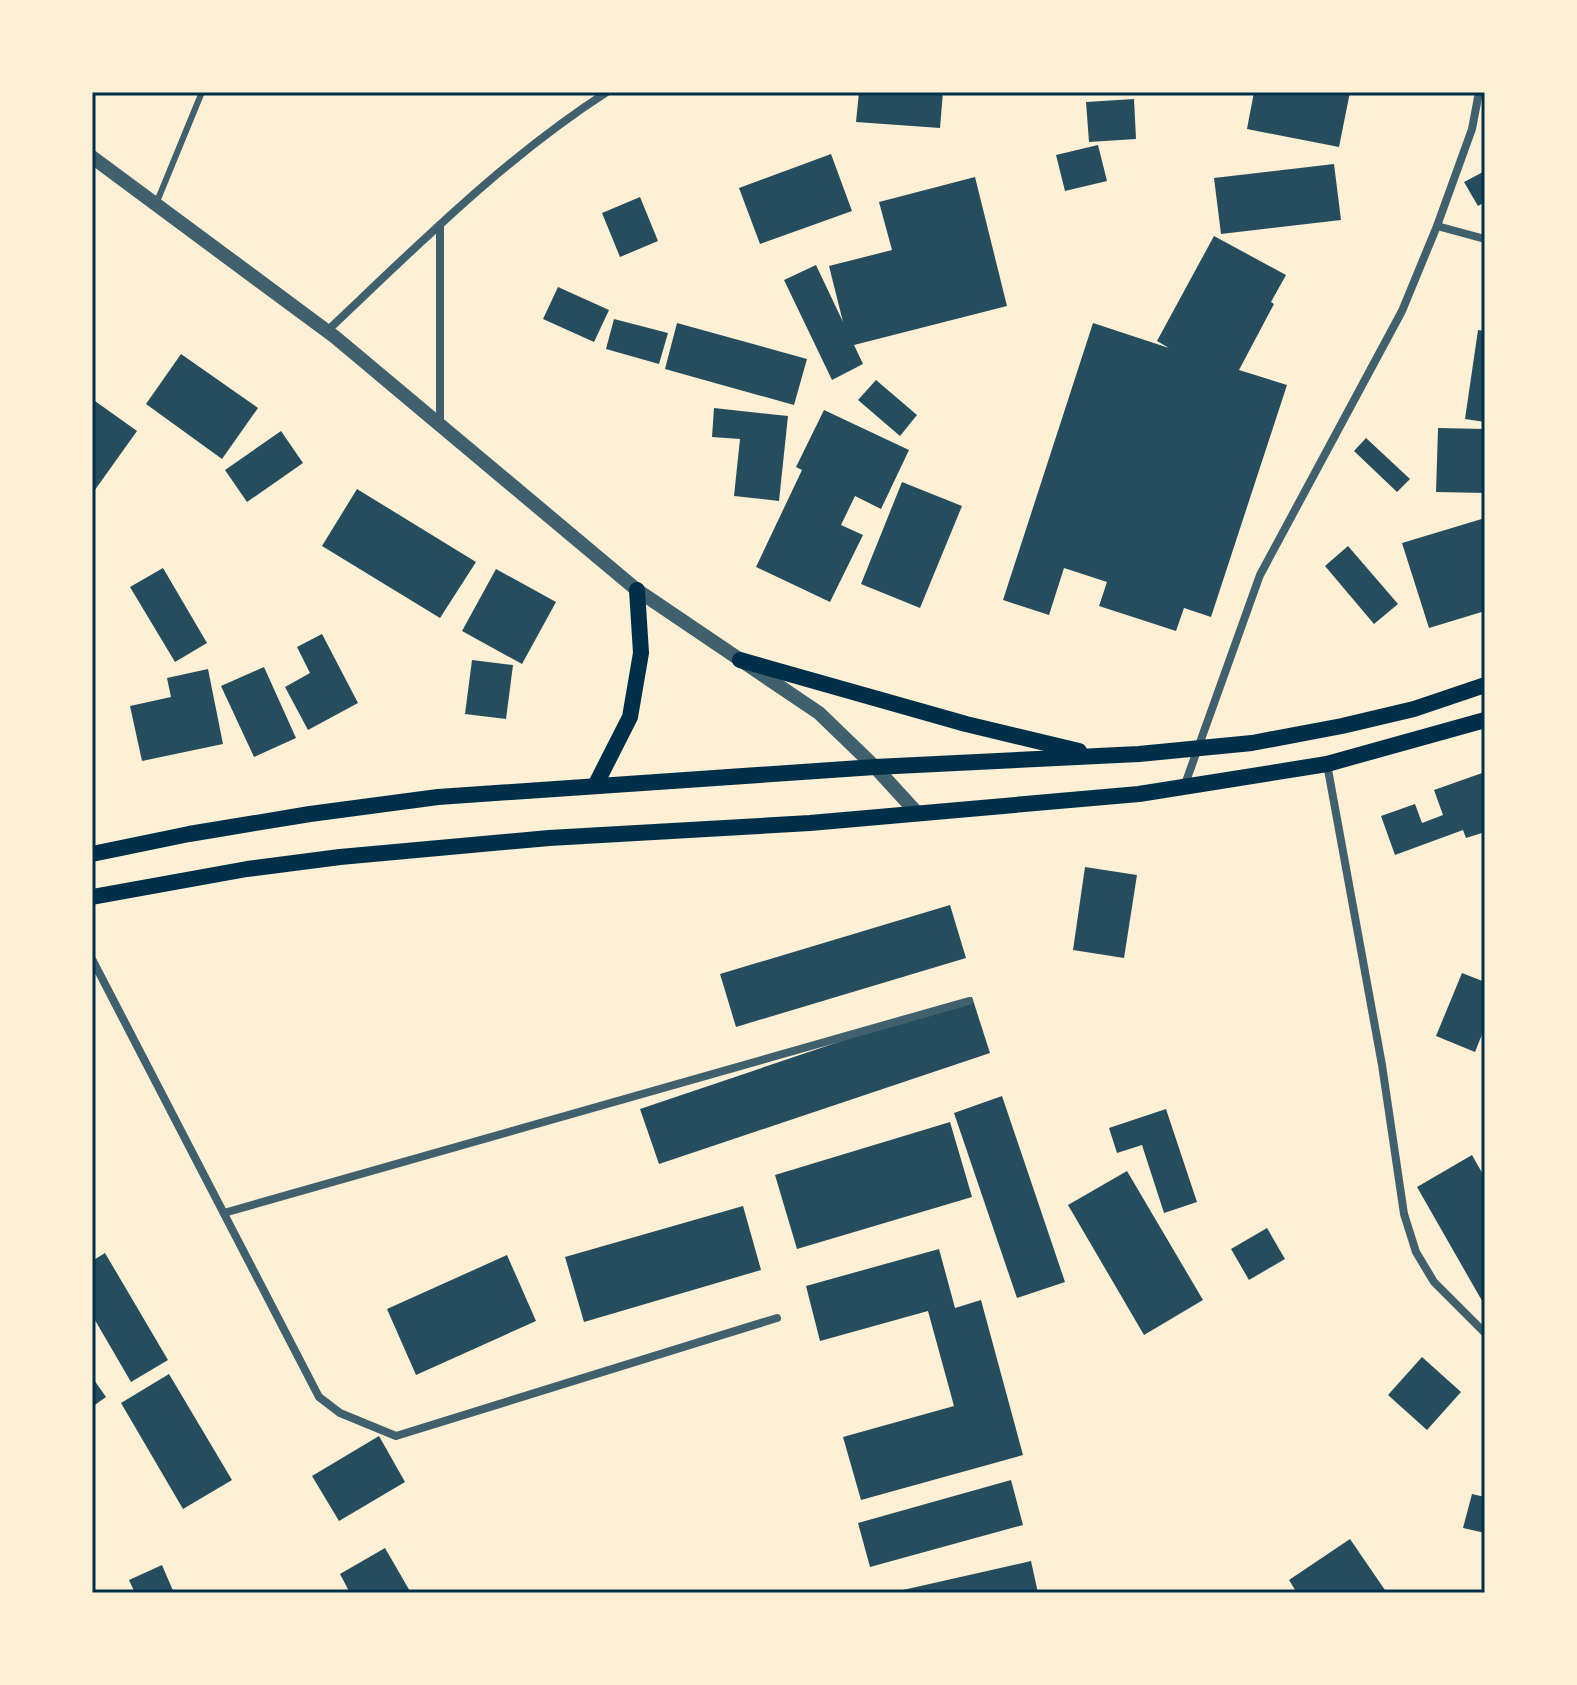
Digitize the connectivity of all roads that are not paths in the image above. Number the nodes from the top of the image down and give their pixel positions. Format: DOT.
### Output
graph roads {
  1 [pos="202,92"];
  2 [pos="607,92"];
  3 [pos="1479,92"];
  4 [pos="92,157"];
  5 [pos="156,204"];
  6 [pos="440,225"];
  7 [pos="1437,226"];
  8 [pos="1485,239"];
  9 [pos="327,331"];
  10 [pos="440,426"];
  11 [pos="637,590"];
  12 [pos="740,660"];
  13 [pos="1485,685"];
  14 [pos="1485,720"];
  15 [pos="1196,749"];
  16 [pos="1100,756"];
  17 [pos="1327,764"];
  18 [pos="875,767"];
  19 [pos="595,786"];
  20 [pos="1184,787"];
  21 [pos="918,814"];
  22 [pos="92,854"];
  23 [pos="92,897"];
  24 [pos="92,959"];
  25 [pos="969,1001"];
  26 [pos="224,1213"];
  27 [pos="777,1318"];
  28 [pos="1485,1333"];
  1 -- 5 [label="lane"];
  2 -- 6 [label="street"];
  3 -- 7 [label="street"];
  4 -- 5 [label="street"];
  5 -- 9 [label="street"];
  6 -- 9 [label="street"];
  6 -- 10 [label="street"];
  7 -- 8 [label="street"];
  7 -- 15 [label="street"];
  9 -- 10 [label="street"];
  10 -- 11 [label="street"];
  11 -- 12 [label="street"];
  11 -- 19 [label="main road"];
  12 -- 16 [label="main road"];
  12 -- 18 [label="street"];
  13 -- 15 [label="main road"];
  14 -- 17 [label="main road"];
  15 -- 16 [label="main road"];
  15 -- 20 [label="street"];
  16 -- 18 [label="main road"];
  17 -- 20 [label="main road"];
  17 -- 28 [label="street"];
  18 -- 19 [label="main road"];
  18 -- 21 [label="street"];
  19 -- 22 [label="main road"];
  20 -- 21 [label="main road"];
  21 -- 23 [label="main road"];
  24 -- 26 [label="street"];
  25 -- 26 [label="street"];
  26 -- 27 [label="street"];
}
